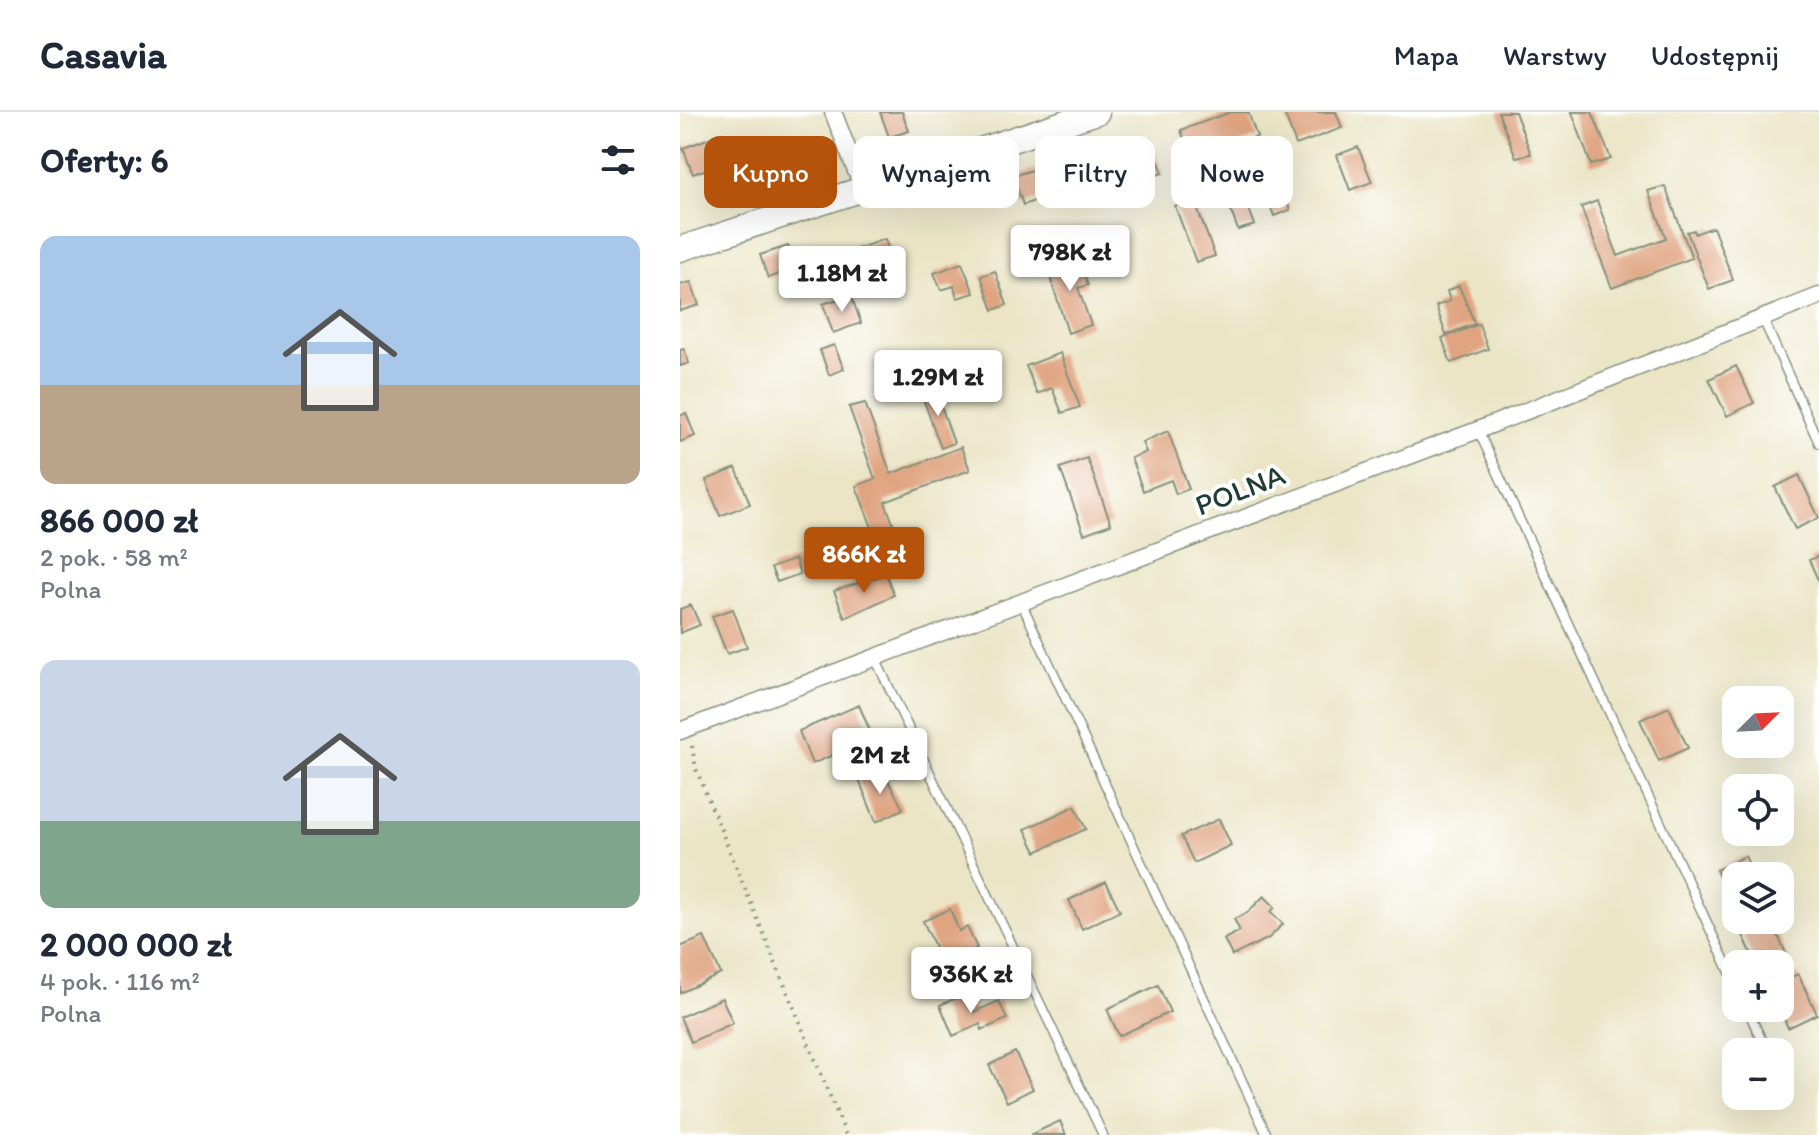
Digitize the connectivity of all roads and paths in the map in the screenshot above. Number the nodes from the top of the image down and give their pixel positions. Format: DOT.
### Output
graph roads {
  1 [pos="833,112"];
  2 [pos="1097,112"];
  3 [pos="1019,138"];
  4 [pos="853,163"];
  5 [pos="853,192"];
  6 [pos="680,249"];
  7 [pos="1819,296"];
  8 [pos="1763,319"];
  9 [pos="1478,430"];
  10 [pos="1819,443"];
  11 [pos="1020,601"];
  12 [pos="874,655"];
  13 [pos="685,729"];
  14 [pos="1722,955"];
  15 [pos="846,1135"];
  16 [pos="1103,1135"];
  17 [pos="1267,1135"];
  1 -- 4 [label="street"];
  2 -- 3 [label="street"];
  5 -- 6 [label="street"];
  7 -- 8 [label="street, POLNA"];
  8 -- 9 [label="street, POLNA"];
  8 -- 10 [label="lane"];
  9 -- 11 [label="street, POLNA"];
  9 -- 14 [label="lane"];
  11 -- 12 [label="street, POLNA"];
  11 -- 17 [label="lane"];
  12 -- 13 [label="street, POLNA"];
  12 -- 16 [label="lane"];
  13 -- 15 [label="path"];
}
